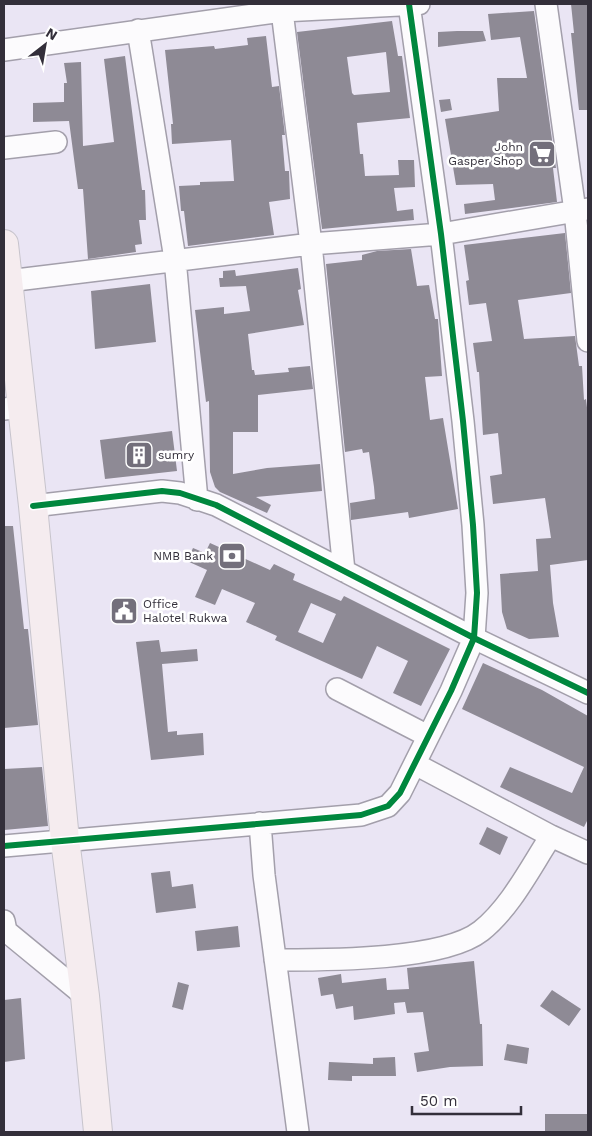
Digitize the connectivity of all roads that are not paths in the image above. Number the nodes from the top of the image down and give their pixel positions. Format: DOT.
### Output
graph roads {
  1 [pos="412,4"];
  2 [pos="546,4"];
  3 [pos="282,11"];
  4 [pos="138,30"];
  5 [pos="4,50"];
  6 [pos="56,142"];
  7 [pos="4,148"];
  8 [pos="582,210"];
  9 [pos="441,234"];
  10 [pos="4,244"];
  11 [pos="311,244"];
  12 [pos="175,259"];
  13 [pos="8,281"];
  14 [pos="588,341"];
  15 [pos="13,408"];
  16 [pos="197,500"];
  17 [pos="33,506"];
  18 [pos="344,571"];
  19 [pos="474,638"];
  20 [pos="337,689"];
  21 [pos="588,693"];
  22 [pos="428,736"];
  23 [pos="415,764"];
  24 [pos="260,823"];
  25 [pos="550,836"];
  26 [pos="65,840"];
  27 [pos="4,846"];
  28 [pos="588,853"];
  29 [pos="4,921"];
  30 [pos="275,960"];
  31 [pos="85,996"];
  32 [pos="98,1132"];
  33 [pos="298,1132"];
  1 -- 3 [label="street"];
  1 -- 9 [label="street"];
  2 -- 8 [label="street"];
  3 -- 4 [label="street"];
  3 -- 11 [label="street"];
  4 -- 5 [label="street"];
  4 -- 12 [label="street"];
  6 -- 7 [label="street"];
  8 -- 9 [label="street"];
  8 -- 14 [label="street"];
  9 -- 11 [label="street"];
  9 -- 19 [label="street"];
  10 -- 13 [label="highway"];
  11 -- 12 [label="street"];
  11 -- 18 [label="street"];
  12 -- 13 [label="street"];
  12 -- 16 [label="street"];
  13 -- 15 [label="highway"];
  15 -- 17 [label="highway"];
  16 -- 17 [label="street"];
  16 -- 18 [label="street"];
  17 -- 26 [label="highway"];
  18 -- 19 [label="street"];
  19 -- 21 [label="street"];
  19 -- 22 [label="street"];
  20 -- 22 [label="street"];
  22 -- 23 [label="street"];
  23 -- 24 [label="street"];
  23 -- 25 [label="street"];
  24 -- 26 [label="street"];
  24 -- 30 [label="street"];
  25 -- 28 [label="street"];
  25 -- 30 [label="street"];
  26 -- 27 [label="street"];
  26 -- 31 [label="highway"];
  29 -- 31 [label="street"];
  30 -- 33 [label="street"];
  31 -- 32 [label="highway"];
}
